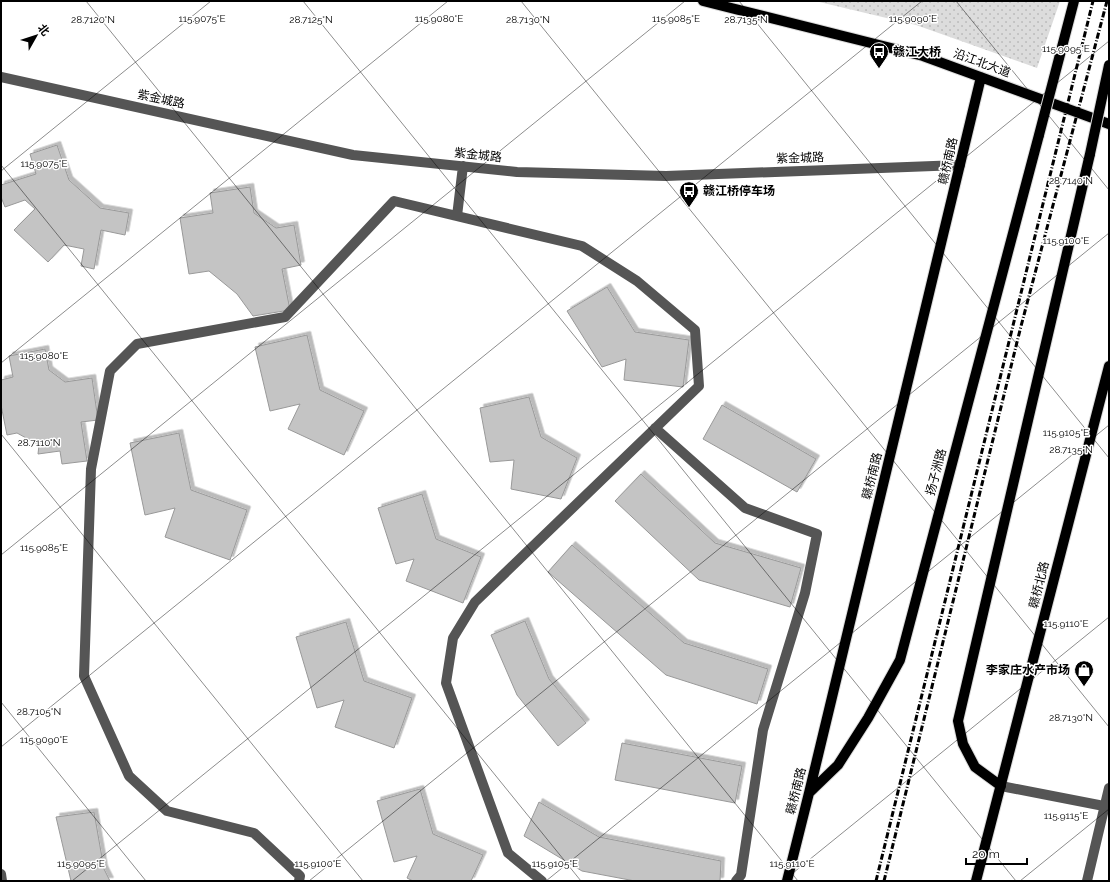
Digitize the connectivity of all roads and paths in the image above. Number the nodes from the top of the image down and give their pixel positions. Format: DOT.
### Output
graph roads {
  1 [pos="703,1"];
  2 [pos="1074,1"];
  3 [pos="1109,65"];
  4 [pos="1,77"];
  5 [pos="981,77"];
  6 [pos="1109,124"];
  7 [pos="960,165"];
  8 [pos="463,166"];
  9 [pos="456,216"];
  10 [pos="1109,366"];
  11 [pos="655,428"];
  12 [pos="1001,786"];
  13 [pos="1109,788"];
  14 [pos="809,793"];
  15 [pos="1107,807"];
  16 [pos="1,874"];
  17 [pos="2,881"];
  18 [pos="299,881"];
  19 [pos="542,881"];
  20 [pos="736,881"];
  21 [pos="787,881"];
  22 [pos="976,881"];
  23 [pos="1087,881"];
  1 -- 5 [label="main road, 沿江北大道"];
  2 -- 14 [label="main road, 扬子洲路, bridge"];
  3 -- 12 [label="main road, bridge"];
  4 -- 8 [label="street, 紫金城路"];
  5 -- 6 [label="main road, 沿江北大道"];
  5 -- 7 [label="main road, 赣桥南路"];
  7 -- 8 [label="street, 紫金城路"];
  7 -- 14 [label="main road, 赣桥南路"];
  8 -- 9 [label="street"];
  9 -- 11 [label="street"];
  9 -- 18 [label="street"];
  10 -- 12 [label="main road, 赣桥北路"];
  11 -- 19 [label="street"];
  11 -- 20 [label="street"];
  12 -- 15 [label="street"];
  12 -- 22 [label="main road, 赣桥北路"];
  13 -- 15 [label="street"];
  14 -- 21 [label="main road, 赣桥南路"];
  15 -- 23 [label="street"];
  16 -- 17 [label="street"];
}
